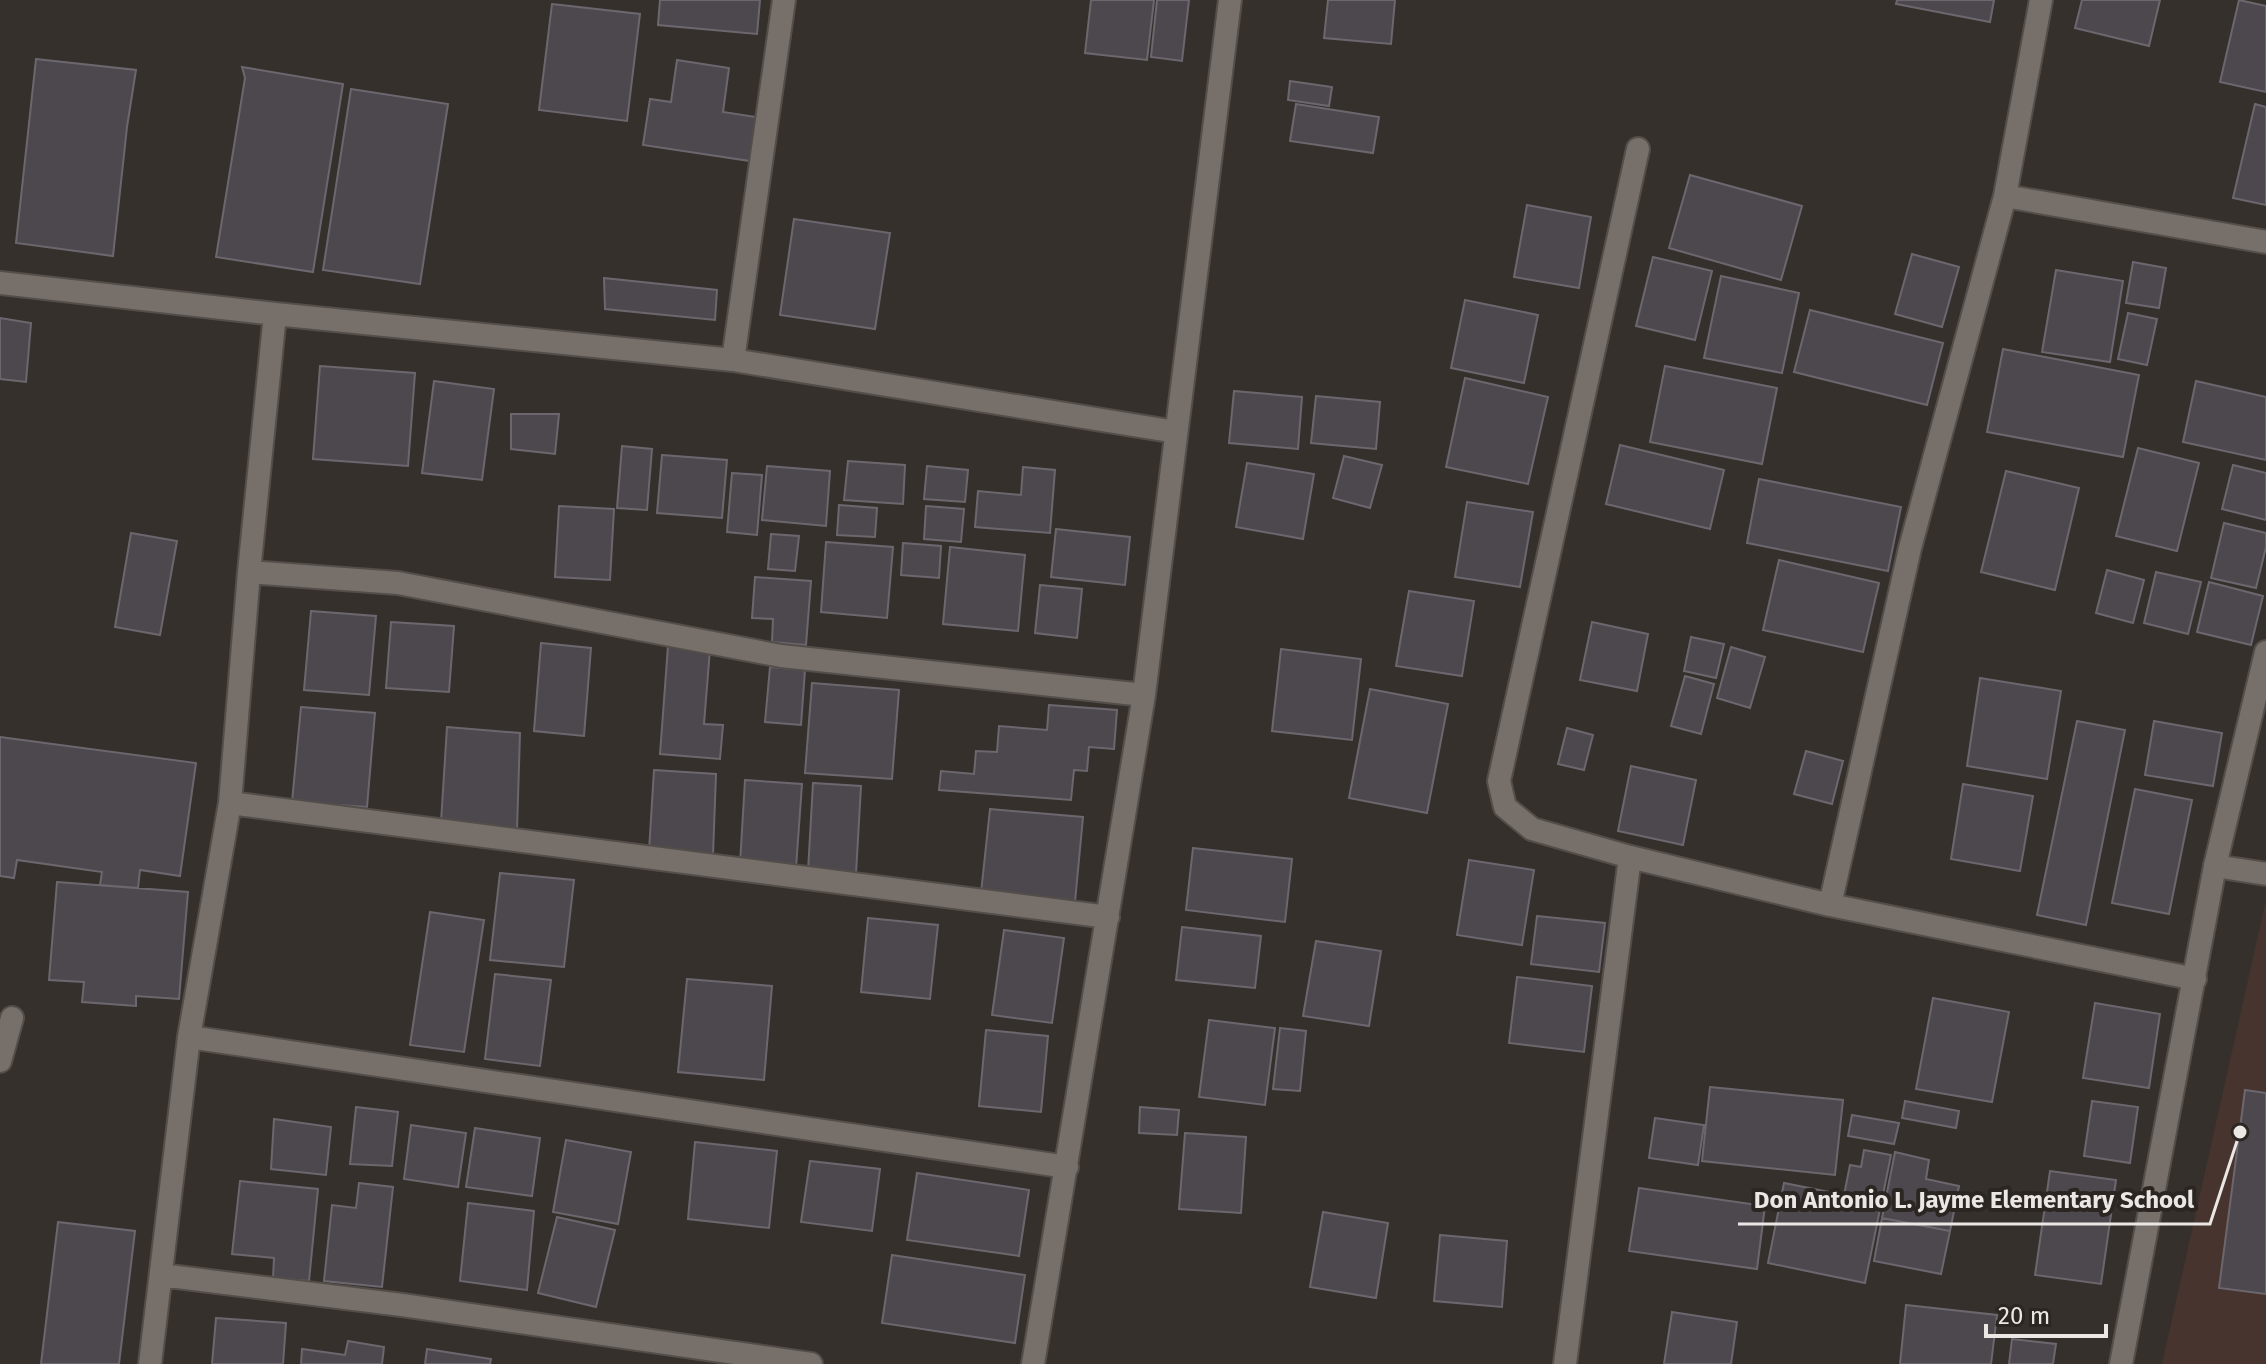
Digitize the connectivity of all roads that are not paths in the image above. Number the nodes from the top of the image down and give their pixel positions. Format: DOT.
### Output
graph roads {
  1 [pos="784,0"];
  2 [pos="1230,0"];
  3 [pos="2041,0"];
  4 [pos="1638,149"];
  5 [pos="2005,196"];
  6 [pos="2266,242"];
  7 [pos="0,283"];
  8 [pos="275,314"];
  9 [pos="733,360"];
  10 [pos="1176,432"];
  11 [pos="249,572"];
  12 [pos="2266,652"];
  13 [pos="1144,695"];
  14 [pos="230,803"];
  15 [pos="1630,857"];
  16 [pos="2215,866"];
  17 [pos="2266,874"];
  18 [pos="1830,905"];
  19 [pos="1108,917"];
  20 [pos="2195,979"];
  21 [pos="12,1018"];
  22 [pos="189,1037"];
  23 [pos="0,1061"];
  24 [pos="1067,1167"];
  25 [pos="161,1275"];
  26 [pos="150,1364"];
  27 [pos="811,1364"];
  28 [pos="1033,1364"];
  29 [pos="1565,1364"];
  30 [pos="2121,1364"];
  1 -- 9 [label="street"];
  2 -- 10 [label="street"];
  3 -- 5 [label="street"];
  4 -- 15 [label="street"];
  5 -- 6 [label="street"];
  5 -- 18 [label="street"];
  7 -- 8 [label="street"];
  8 -- 9 [label="street"];
  8 -- 11 [label="street"];
  9 -- 10 [label="street"];
  10 -- 13 [label="street"];
  11 -- 13 [label="street"];
  11 -- 14 [label="street"];
  12 -- 16 [label="street"];
  13 -- 19 [label="street"];
  14 -- 19 [label="street"];
  14 -- 22 [label="street"];
  15 -- 18 [label="street"];
  15 -- 29 [label="street"];
  16 -- 17 [label="street"];
  16 -- 20 [label="street"];
  18 -- 20 [label="street"];
  19 -- 24 [label="street"];
  20 -- 30 [label="street"];
  21 -- 23 [label="street"];
  22 -- 24 [label="street"];
  22 -- 25 [label="street"];
  24 -- 28 [label="street"];
  25 -- 26 [label="street"];
  25 -- 27 [label="street"];
}
